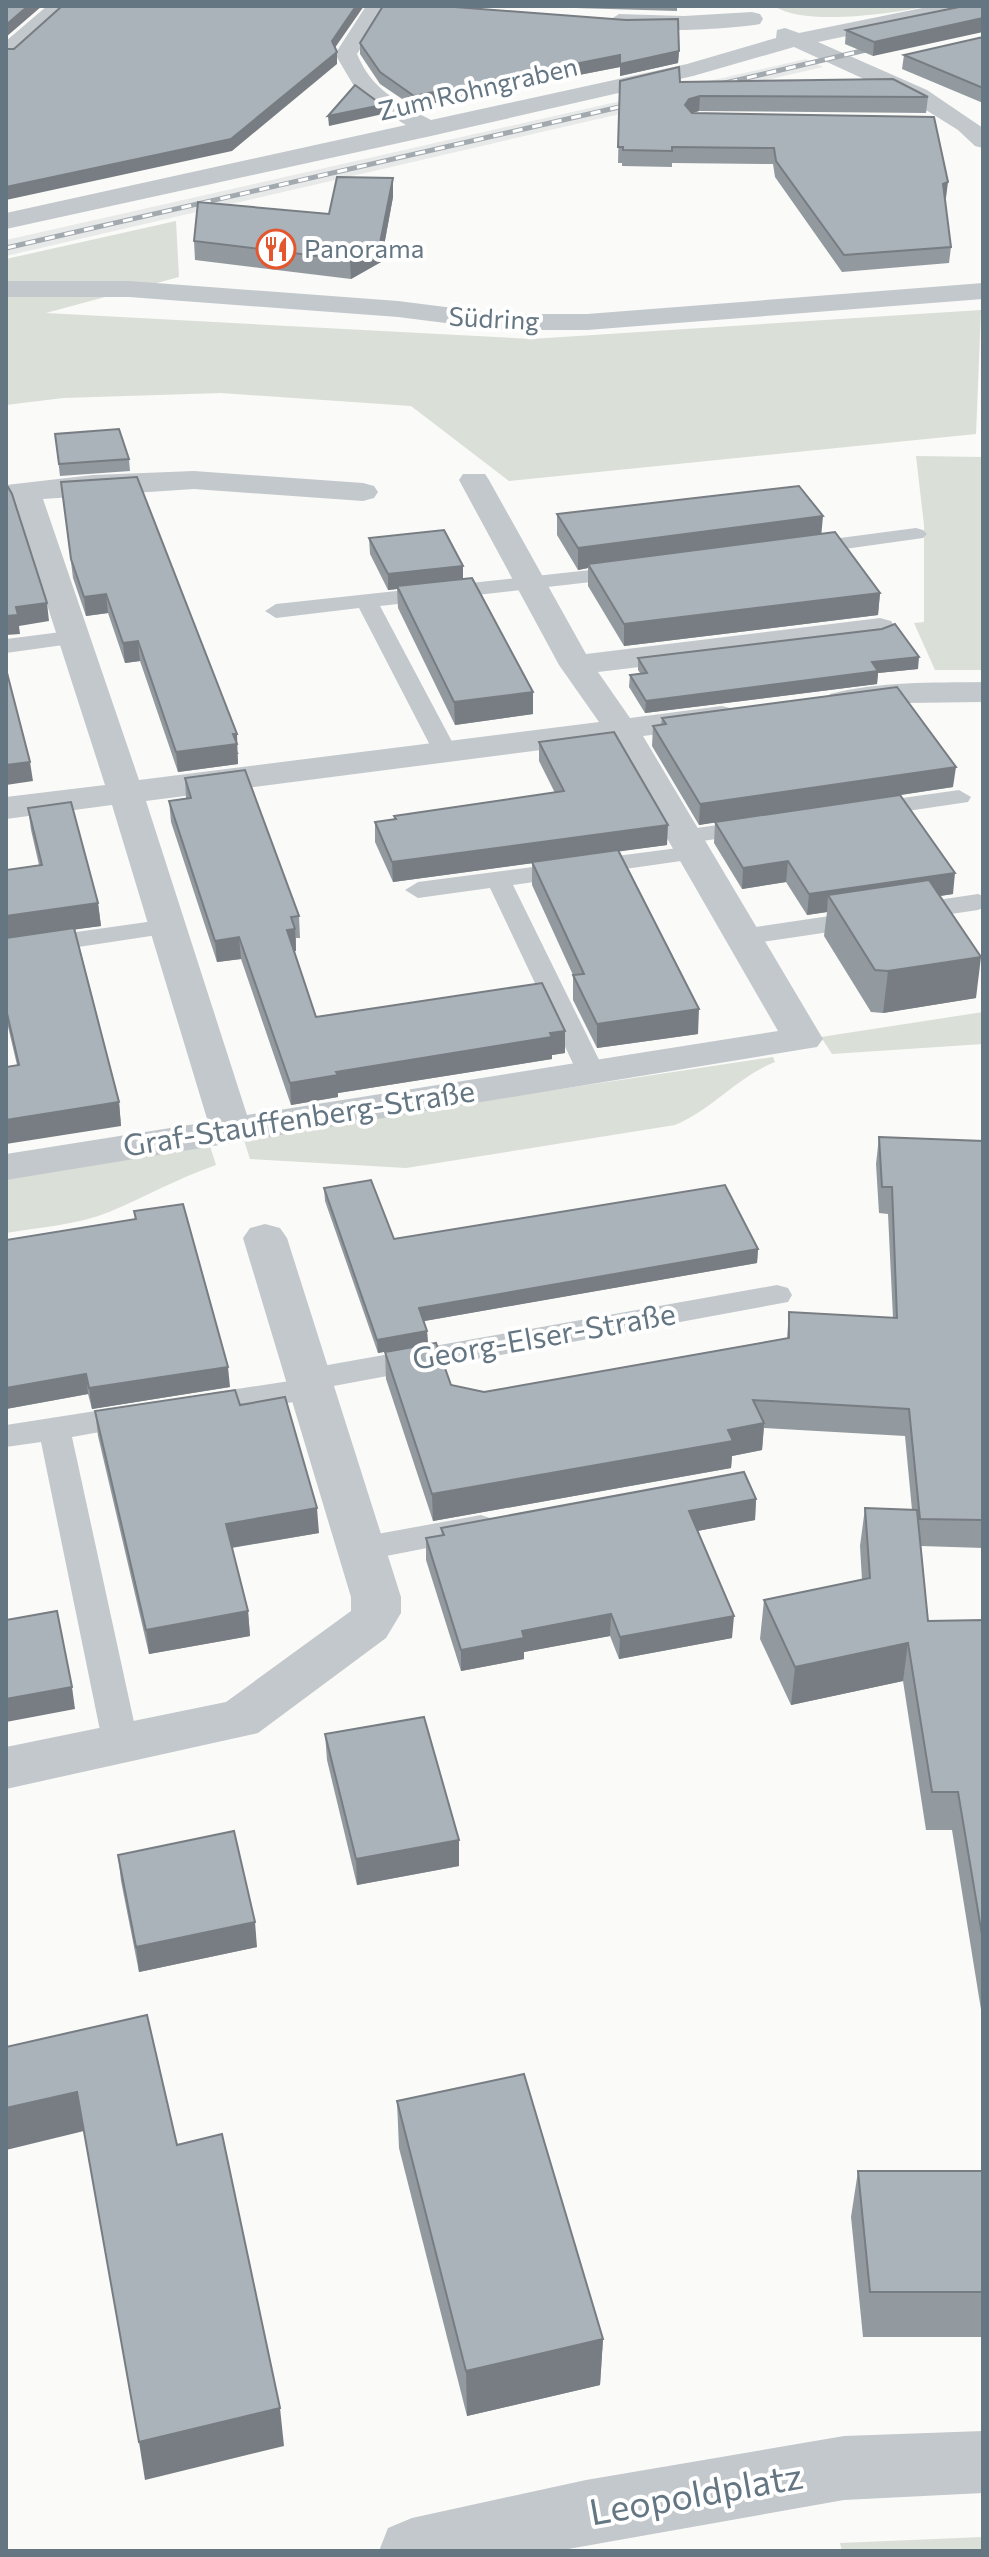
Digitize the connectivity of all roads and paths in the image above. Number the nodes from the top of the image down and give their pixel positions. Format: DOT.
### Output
graph roads {
  1 [pos="60,6"];
  2 [pos="377,6"];
  3 [pos="961,6"];
  4 [pos="744,13"];
  5 [pos="600,20"];
  6 [pos="791,38"];
  7 [pos="6,53"];
  8 [pos="905,59"];
  9 [pos="858,69"];
  10 [pos="921,123"];
  11 [pos="431,129"];
  12 [pos="977,132"];
  13 [pos="6,221"];
  14 [pos="6,289"];
  15 [pos="983,291"];
  16 [pos="474,480"];
  17 [pos="363,492"];
  18 [pos="16,493"];
  19 [pos="916,534"];
  20 [pos="777,552"];
  21 [pos="654,569"];
  22 [pos="530,585"];
  23 [pos="366,600"];
  24 [pos="276,611"];
  25 [pos="880,628"];
  26 [pos="77,637"];
  27 [pos="6,646"];
  28 [pos="576,665"];
  29 [pos="983,692"];
  30 [pos="810,705"];
  31 [pos="747,713"];
  32 [pos="621,729"];
  33 [pos="445,751"];
  34 [pos="126,791"];
  35 [pos="959,797"];
  36 [pos="6,808"];
  37 [pos="836,814"];
  38 [pos="775,823"];
  39 [pos="688,845"];
  40 [pos="498,879"];
  41 [pos="418,890"];
  42 [pos="978,902"];
  43 [pos="168,927"];
  44 [pos="742,937"];
  45 [pos="6,950"];
  46 [pos="591,1072"];
  47 [pos="231,1130"];
  48 [pos="6,1167"];
  49 [pos="265,1238"];
  50 [pos="777,1295"];
  51 [pos="312,1383"];
  52 [pos="54,1429"];
  53 [pos="6,1436"];
  54 [pos="513,1521"];
  55 [pos="361,1549"];
  56 [pos="121,1745"];
  57 [pos="6,1768"];
  58 [pos="983,2462"];
  59 [pos="412,2551"];
  1 -- 7 [label="street"];
  2 -- 11 [label="street"];
  3 -- 6 [label="street, Zum Rohngraben"];
  4 -- 5 [label="street"];
  4 -- 6 [label="street"];
  6 -- 9 [label="street"];
  6 -- 11 [label="street, Zum Rohngraben"];
  8 -- 9 [label="street"];
  9 -- 12 [label="street"];
  10 -- 12 [label="street"];
  11 -- 13 [label="street, Zum Rohngraben"];
  14 -- 15 [label="street, Südring"];
  16 -- 22 [label="street, Graf-Stauffenberg-Straße"];
  17 -- 18 [label="street"];
  18 -- 26 [label="street"];
  19 -- 20 [label="lane"];
  21 -- 22 [label="lane"];
  22 -- 23 [label="lane"];
  22 -- 28 [label="street, Graf-Stauffenberg-Straße"];
  23 -- 24 [label="lane"];
  23 -- 33 [label="lane"];
  25 -- 28 [label="street"];
  26 -- 27 [label="lane"];
  26 -- 34 [label="street"];
  28 -- 32 [label="street, Graf-Stauffenberg-Straße"];
  29 -- 30 [label="street"];
  31 -- 32 [label="street"];
  32 -- 33 [label="street"];
  32 -- 39 [label="street, Graf-Stauffenberg-Straße"];
  33 -- 34 [label="street"];
  34 -- 36 [label="street"];
  34 -- 43 [label="street"];
  35 -- 37 [label="lane"];
  38 -- 39 [label="lane"];
  39 -- 40 [label="lane"];
  39 -- 44 [label="street, Graf-Stauffenberg-Straße"];
  40 -- 41 [label="lane"];
  40 -- 46 [label="lane"];
  42 -- 44 [label="lane"];
  43 -- 45 [label="lane"];
  43 -- 47 [label="street"];
  44 -- 46 [label="street, Graf-Stauffenberg-Straße"];
  46 -- 47 [label="street, Graf-Stauffenberg-Straße"];
  47 -- 48 [label="street, Graf-Stauffenberg-Straße"];
  49 -- 51 [label="street"];
  50 -- 51 [label="lane, Georg-Elser-Straße"];
  51 -- 52 [label="lane, Georg-Elser-Straße"];
  51 -- 55 [label="street"];
  52 -- 53 [label="lane, Georg-Elser-Straße"];
  52 -- 56 [label="lane"];
  54 -- 55 [label="lane"];
  55 -- 56 [label="street"];
  56 -- 57 [label="street"];
  58 -- 59 [label="street, Leopoldplatz"];
}
